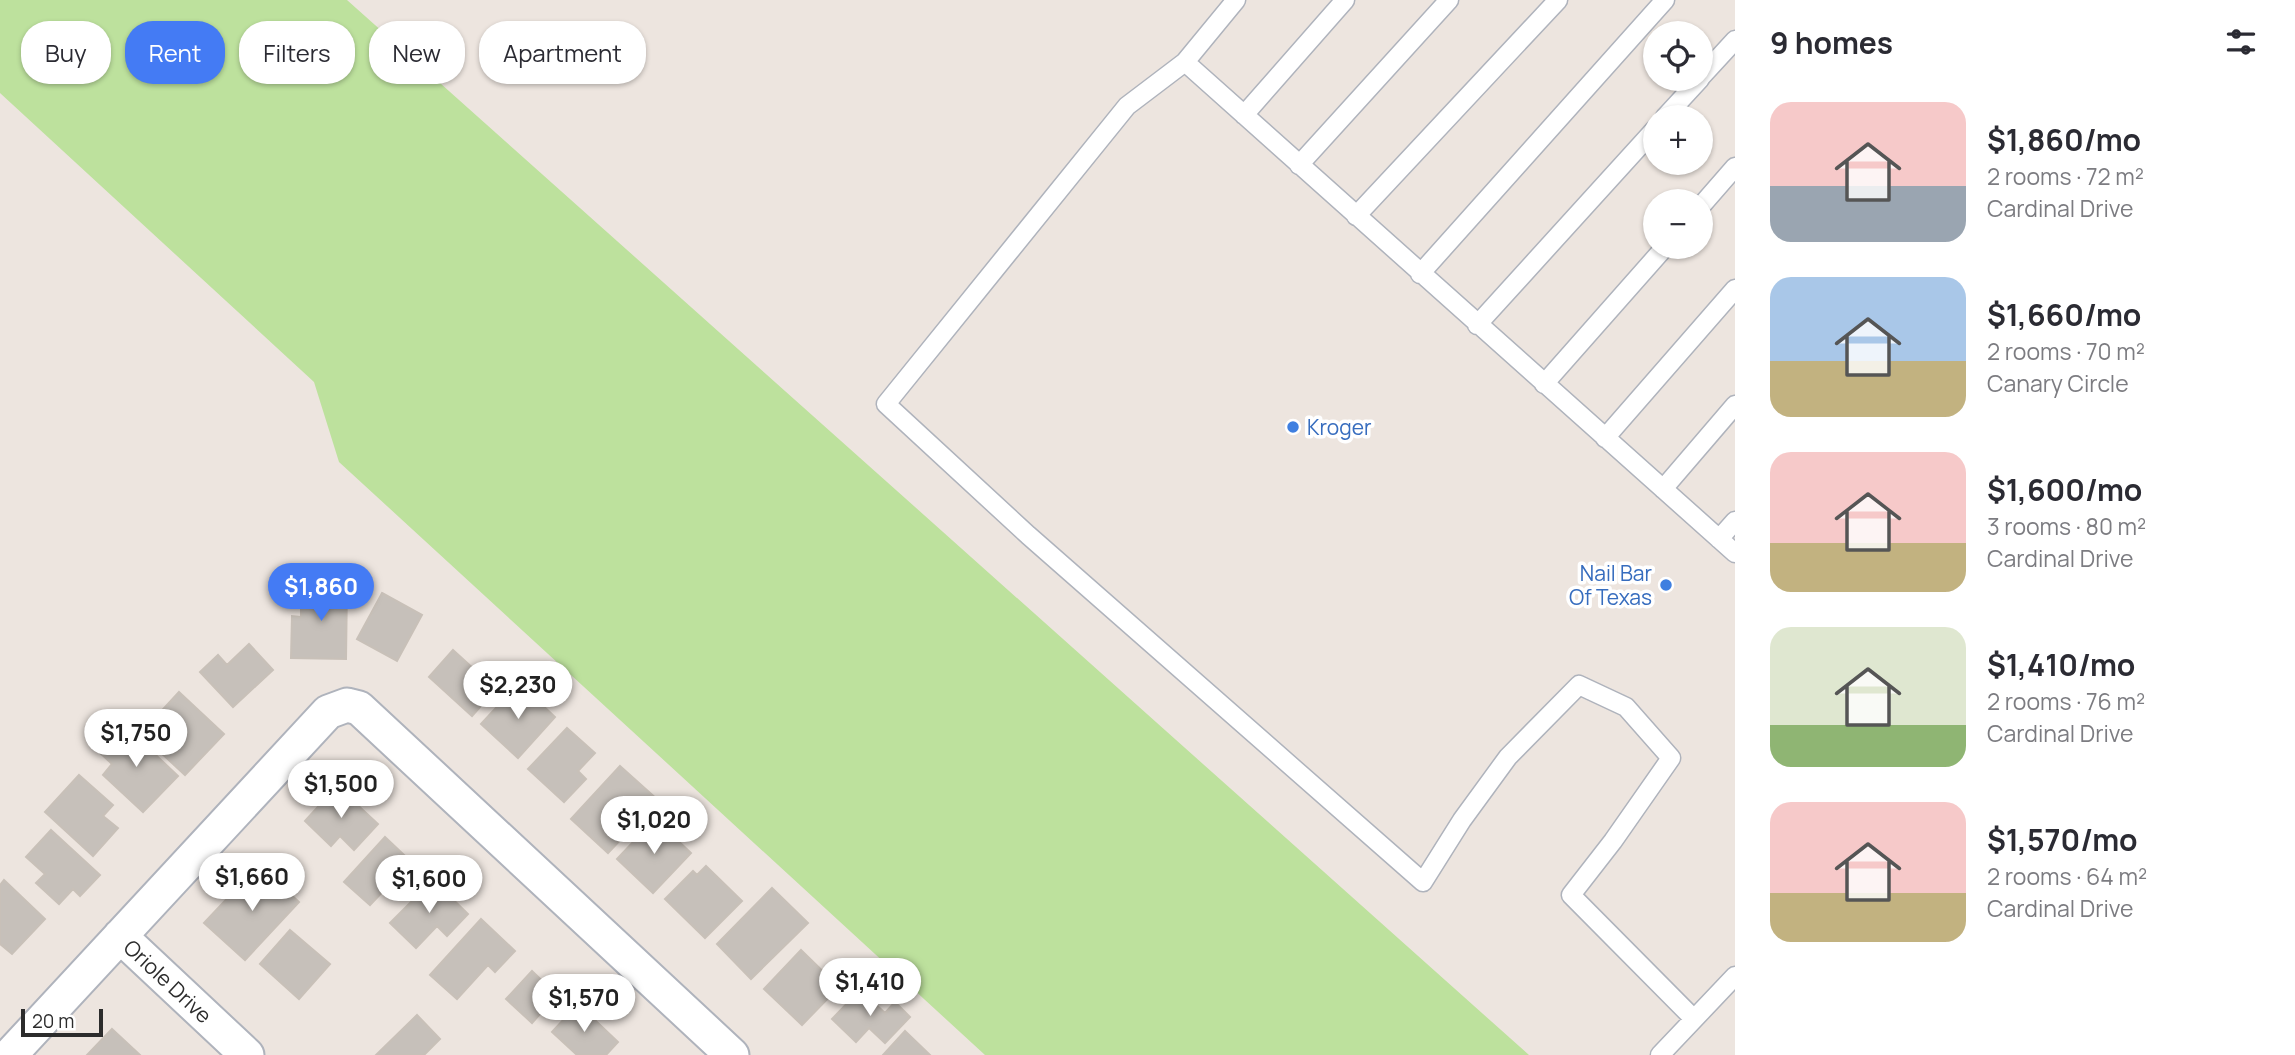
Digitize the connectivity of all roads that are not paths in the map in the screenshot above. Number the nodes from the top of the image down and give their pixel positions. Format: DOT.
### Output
graph roads {
  1 [pos="1237,0"];
  2 [pos="1345,0"];
  3 [pos="1449,0"];
  4 [pos="1558,0"];
  5 [pos="1665,0"];
  6 [pos="1735,40"];
  7 [pos="1185,62"];
  8 [pos="1713,64"];
  9 [pos="1688,91"];
  10 [pos="1676,105"];
  11 [pos="1244,116"];
  12 [pos="1643,142"];
  13 [pos="1299,165"];
  14 [pos="1735,167"];
  15 [pos="1713,192"];
  16 [pos="1356,216"];
  17 [pos="1654,259"];
  18 [pos="1420,274"];
  19 [pos="1735,289"];
  20 [pos="1477,325"];
  21 [pos="1544,384"];
  22 [pos="1735,405"];
  23 [pos="1605,438"];
  24 [pos="1663,489"];
  25 [pos="1735,521"];
  26 [pos="1719,539"];
  27 [pos="1735,553"];
  28 [pos="120,936"];
  29 [pos="1735,976"];
  30 [pos="1694,1019"];
  31 [pos="10,1055"];
  32 [pos="247,1055"];
  33 [pos="732,1055"];
  34 [pos="1660,1055"];
  1 -- 7 [label="lane"];
  2 -- 11 [label="lane"];
  3 -- 13 [label="lane"];
  4 -- 16 [label="lane"];
  5 -- 18 [label="lane"];
  6 -- 8 [label="lane"];
  7 -- 11 [label="lane"];
  7 -- 30 [label="lane"];
  9 -- 10 [label="lane"];
  11 -- 13 [label="lane"];
  12 -- 20 [label="lane"];
  13 -- 16 [label="lane"];
  14 -- 15 [label="lane"];
  16 -- 18 [label="lane"];
  17 -- 21 [label="lane"];
  18 -- 20 [label="lane"];
  19 -- 23 [label="lane"];
  20 -- 21 [label="lane"];
  21 -- 23 [label="lane"];
  22 -- 24 [label="lane"];
  23 -- 24 [label="lane"];
  24 -- 26 [label="lane"];
  25 -- 26 [label="lane"];
  26 -- 27 [label="lane"];
  28 -- 31 [label="street"];
  28 -- 32 [label="street, Oriole Drive"];
  28 -- 33 [label="street"];
  29 -- 30 [label="lane"];
  30 -- 34 [label="lane"];
}
